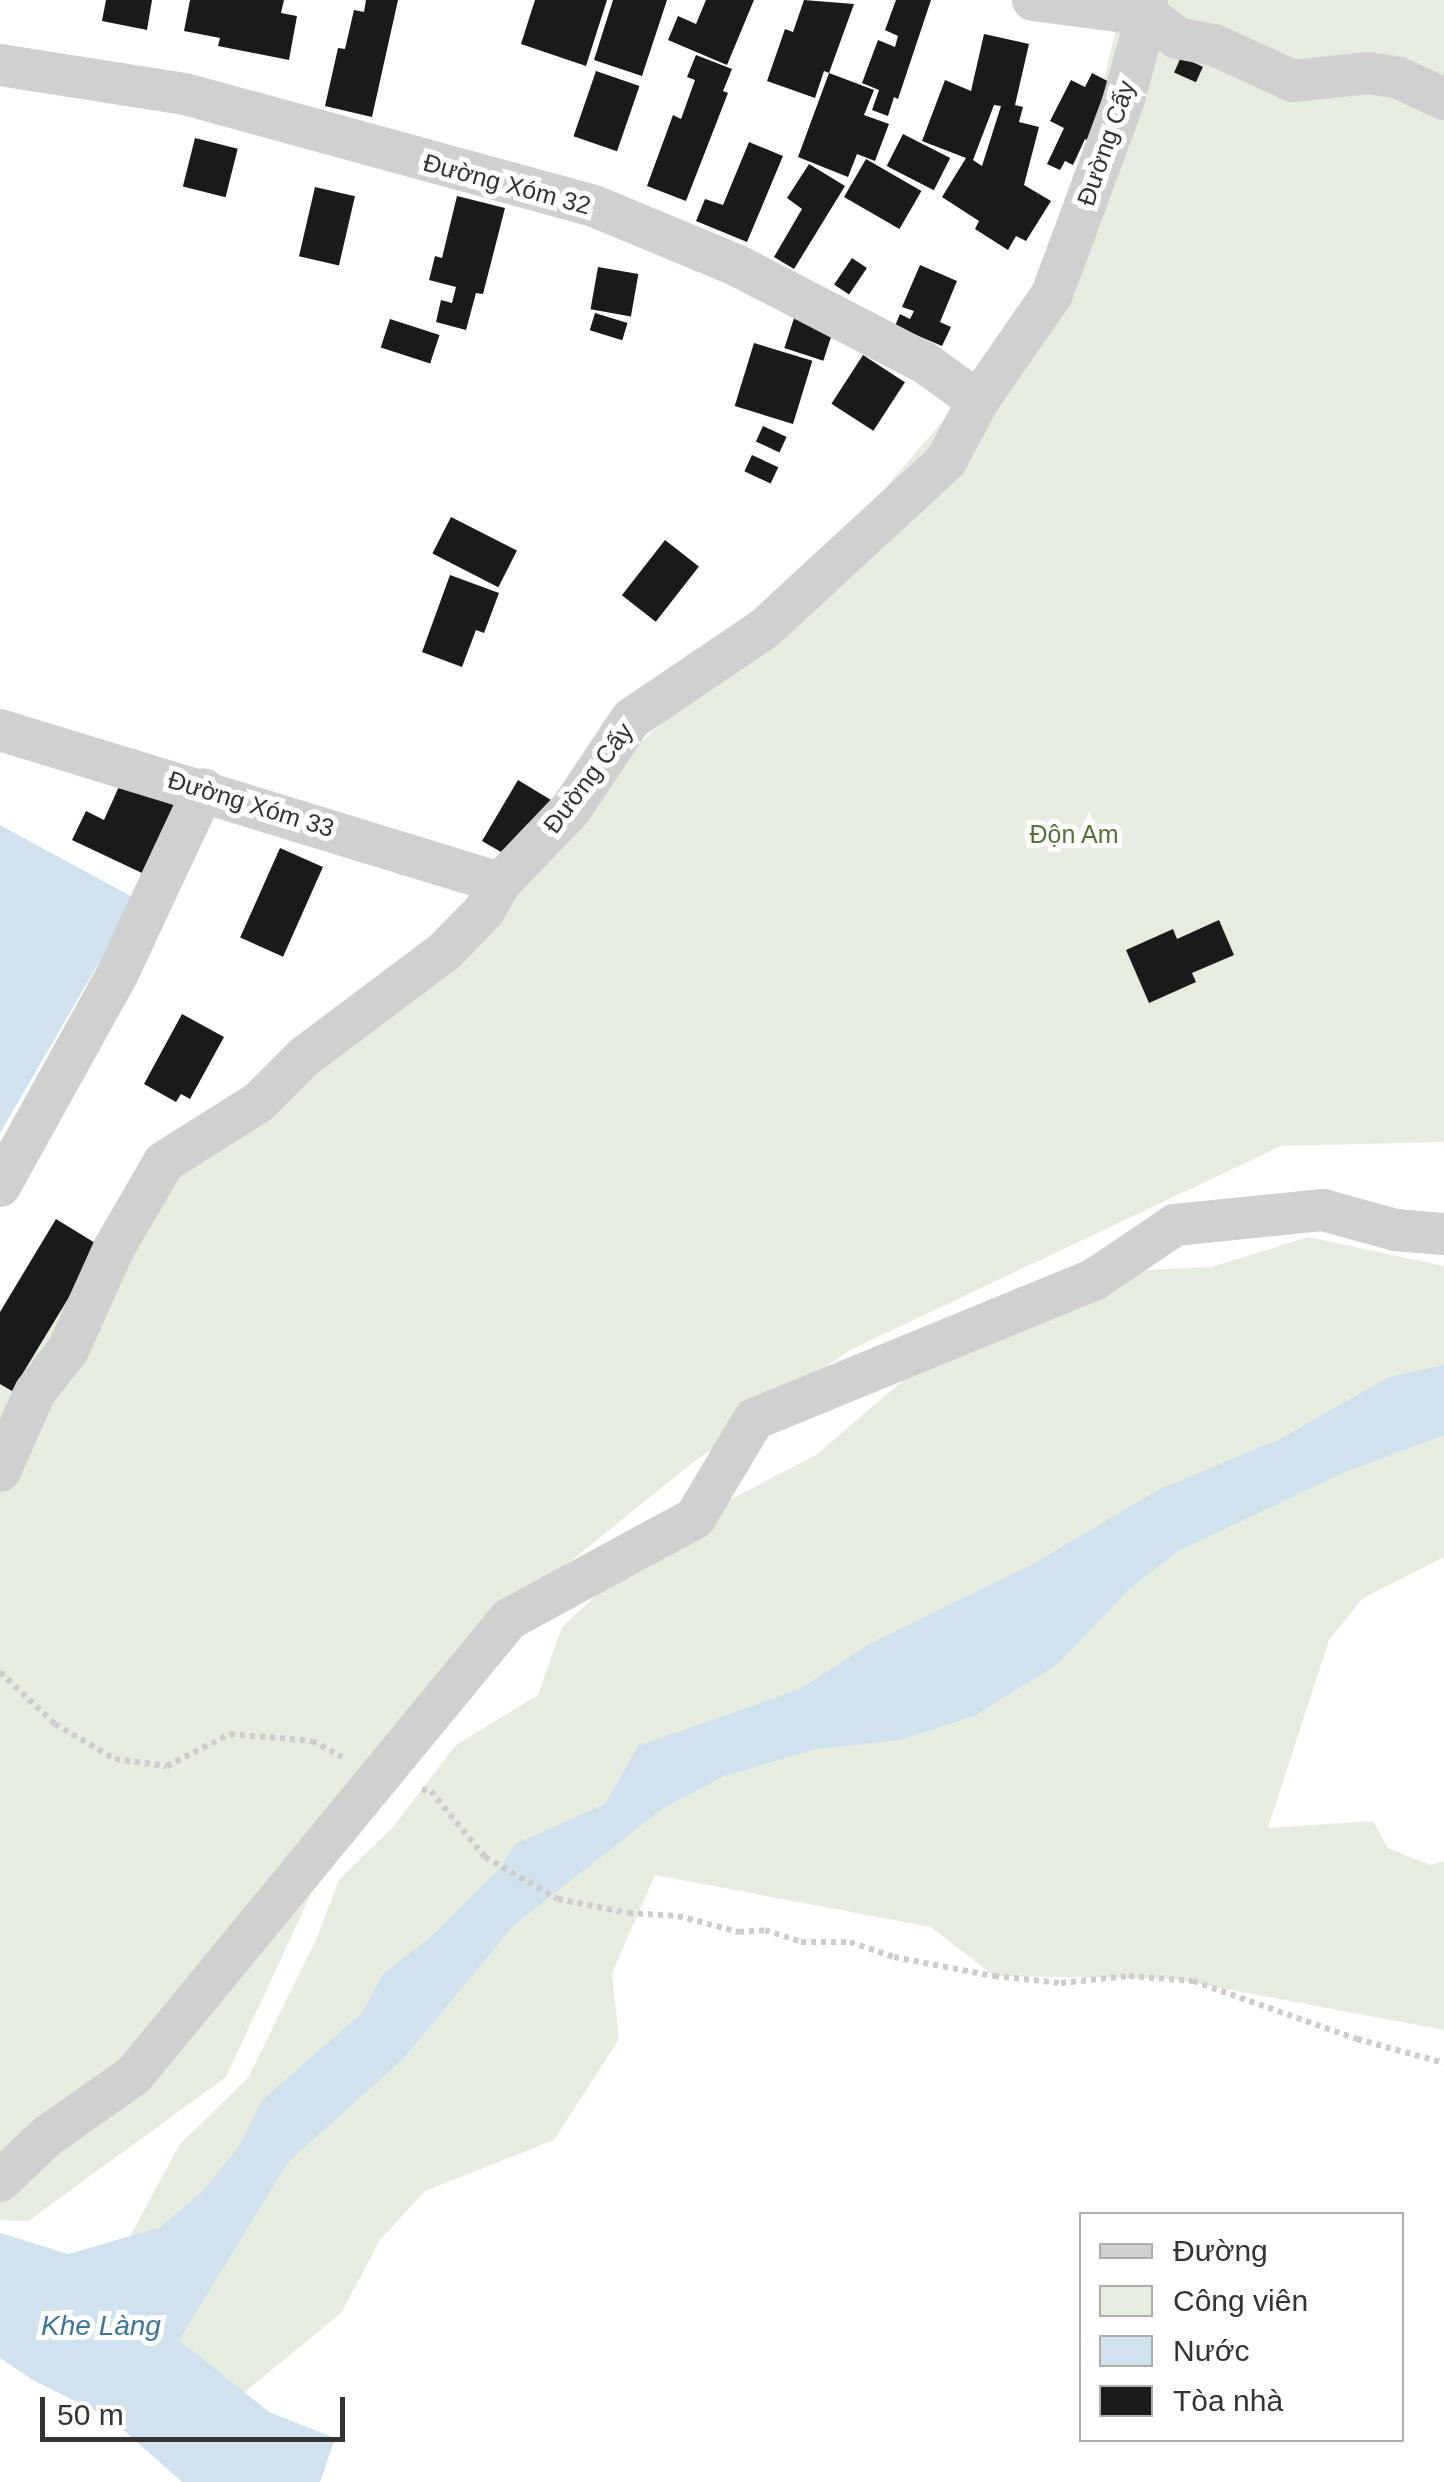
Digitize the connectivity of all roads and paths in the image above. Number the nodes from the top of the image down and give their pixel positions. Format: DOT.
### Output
graph roads {
  1 [pos="1032,0"];
  2 [pos="1147,8"];
  3 [pos="0,64"];
  4 [pos="1444,99"];
  5 [pos="978,402"];
  6 [pos="0,730"];
  7 [pos="204,789"];
  8 [pos="500,883"];
  9 [pos="0,1186"];
  10 [pos="1444,1234"];
  11 [pos="0,1471"];
  12 [pos="0,1672"];
  13 [pos="381,1778"];
  14 [pos="1444,2063"];
  15 [pos="0,2181"];
  1 -- 2 [label="street"];
  2 -- 4 [label="street"];
  2 -- 5 [label="street, Đường Cấy"];
  3 -- 5 [label="street, Đường Xóm 32"];
  5 -- 8 [label="street, Đường Cấy"];
  6 -- 7 [label="street, Đường Xóm 33"];
  7 -- 8 [label="street, Đường Xóm 33"];
  7 -- 9 [label="street"];
  8 -- 11 [label="street, Đường Cấy"];
  10 -- 13 [label="street"];
  12 -- 13 [label="path"];
  13 -- 14 [label="path"];
  13 -- 15 [label="street"];
}
